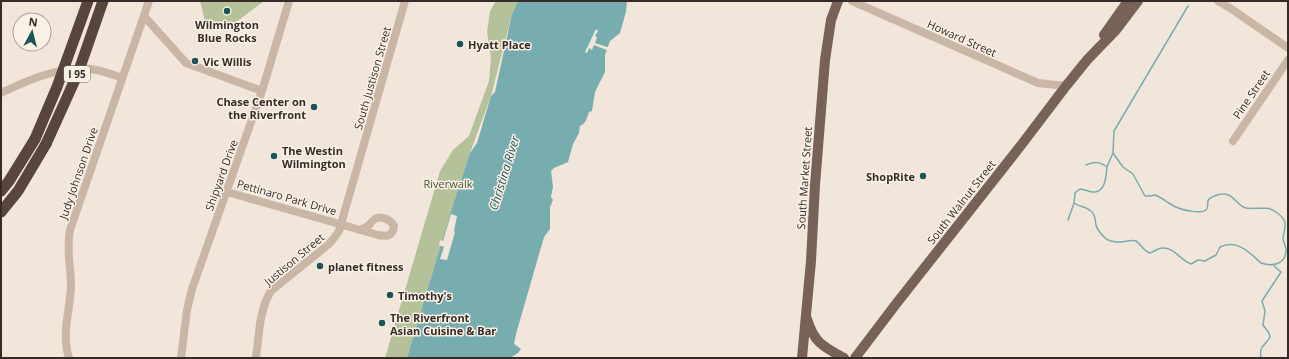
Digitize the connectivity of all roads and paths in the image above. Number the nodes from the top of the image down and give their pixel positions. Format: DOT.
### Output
graph roads {
  1 [pos="88,1"];
  2 [pos="103,1"];
  3 [pos="149,1"];
  4 [pos="289,1"];
  5 [pos="405,1"];
  6 [pos="838,1"];
  7 [pos="852,1"];
  8 [pos="1128,1"];
  9 [pos="1138,1"];
  10 [pos="1218,1"];
  11 [pos="1223,1"];
  12 [pos="1230,8"];
  13 [pos="144,16"];
  14 [pos="1288,48"];
  15 [pos="1087,60"];
  16 [pos="1288,60"];
  17 [pos="122,78"];
  18 [pos="1066,86"];
  19 [pos="262,91"];
  20 [pos="1,93"];
  21 [pos="1233,141"];
  22 [pos="1,191"];
  23 [pos="227,192"];
  24 [pos="346,207"];
  25 [pos="1,212"];
  26 [pos="340,224"];
  27 [pos="359,230"];
  28 [pos="806,313"];
  29 [pos="69,358"];
  30 [pos="180,358"];
  31 [pos="256,358"];
  32 [pos="802,358"];
  33 [pos="844,358"];
  34 [pos="855,358"];
  1 -- 22 [label="highway, I 95, bridge"];
  2 -- 25 [label="highway, I 95, bridge"];
  3 -- 13 [label="street, Judy Johnson Drive"];
  4 -- 19 [label="street, Shipyard Drive"];
  5 -- 24 [label="street, South Justison Street"];
  6 -- 28 [label="main road, South Market Street"];
  7 -- 18 [label="street, Howard Street"];
  8 -- 15 [label="main road, South Walnut Street"];
  9 -- 15 [label="main road, South Walnut Street"];
  10 -- 12 [label="street"];
  11 -- 12 [label="street"];
  12 -- 14 [label="street"];
  13 -- 17 [label="street, Judy Johnson Drive"];
  13 -- 19 [label="street"];
  15 -- 18 [label="main road, South Walnut Street"];
  16 -- 21 [label="street, Pine Street"];
  17 -- 20 [label="street"];
  17 -- 29 [label="street, Judy Johnson Drive"];
  18 -- 34 [label="main road, South Walnut Street"];
  19 -- 23 [label="street, Shipyard Drive"];
  23 -- 26 [label="street, Pettinaro Park Drive"];
  23 -- 30 [label="street, Shipyard Drive"];
  24 -- 26 [label="street, Pettinaro Park Drive"];
  26 -- 27 [label="street, Pettinaro Park Drive"];
  26 -- 31 [label="street, Justison Street"];
  28 -- 32 [label="main road, South Market Street"];
  28 -- 33 [label="main road"];
}
